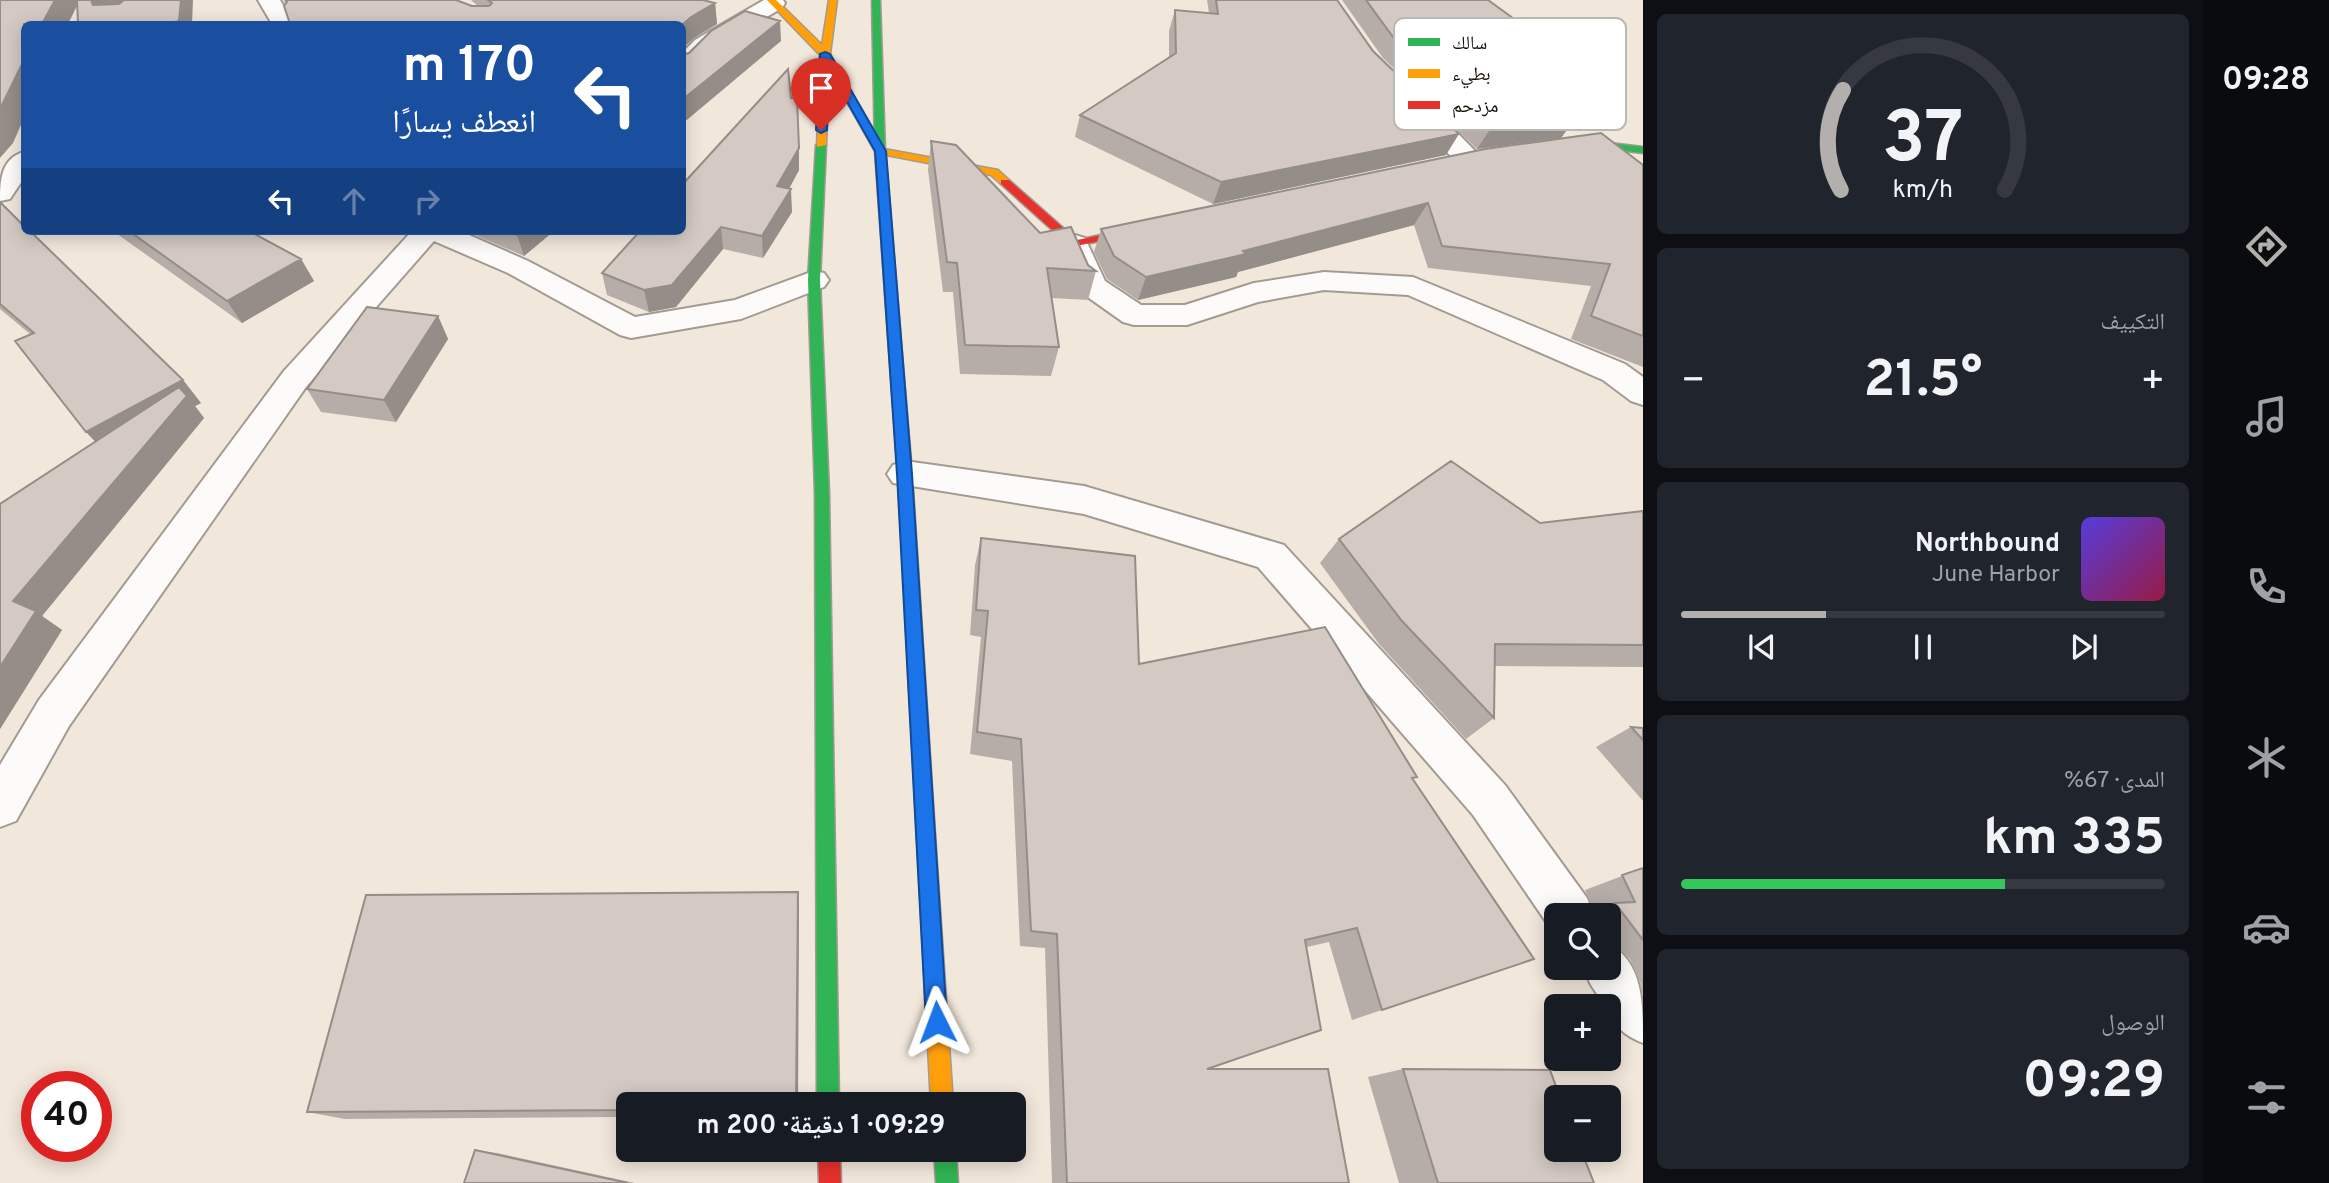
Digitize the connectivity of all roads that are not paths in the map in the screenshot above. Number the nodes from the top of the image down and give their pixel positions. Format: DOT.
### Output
graph roads {
  1 [pos="269,0"];
  2 [pos="833,0"];
  3 [pos="876,0"];
  4 [pos="772,1"];
  5 [pos="282,21"];
  6 [pos="825,54"];
  7 [pos="686,63"];
  8 [pos="1439,130"];
  9 [pos="1552,150"];
  10 [pos="1643,150"];
  11 [pos="880,151"];
  12 [pos="1470,161"];
  13 [pos="21,164"];
  14 [pos="0,193"];
  15 [pos="1170,224"];
  16 [pos="423,235"];
  17 [pos="445,235"];
  18 [pos="1075,244"];
  19 [pos="814,280"];
  20 [pos="1643,393"];
  21 [pos="905,474"];
  22 [pos="0,806"];
  23 [pos="1562,903"];
  24 [pos="1616,980"];
  25 [pos="1643,1018"];
  26 [pos="828,1092"];
  27 [pos="941,1092"];
  28 [pos="829,1162"];
  29 [pos="945,1162"];
  30 [pos="830,1183"];
  31 [pos="947,1183"];
  1 -- 5 [label="street"];
  2 -- 6 [label="street"];
  3 -- 11 [label="street"];
  4 -- 6 [label="street"];
  4 -- 7 [label="street"];
  6 -- 11 [label="street"];
  6 -- 19 [label="street"];
  8 -- 12 [label="street"];
  9 -- 10 [label="street"];
  11 -- 18 [label="street"];
  11 -- 21 [label="street"];
  13 -- 14 [label="street"];
  15 -- 18 [label="street"];
  16 -- 22 [label="street"];
  17 -- 19 [label="street"];
  18 -- 20 [label="street"];
  19 -- 26 [label="street"];
  21 -- 23 [label="street"];
  21 -- 27 [label="street"];
  24 -- 25 [label="street"];
  28 -- 30 [label="street"];
  29 -- 31 [label="street"];
}
